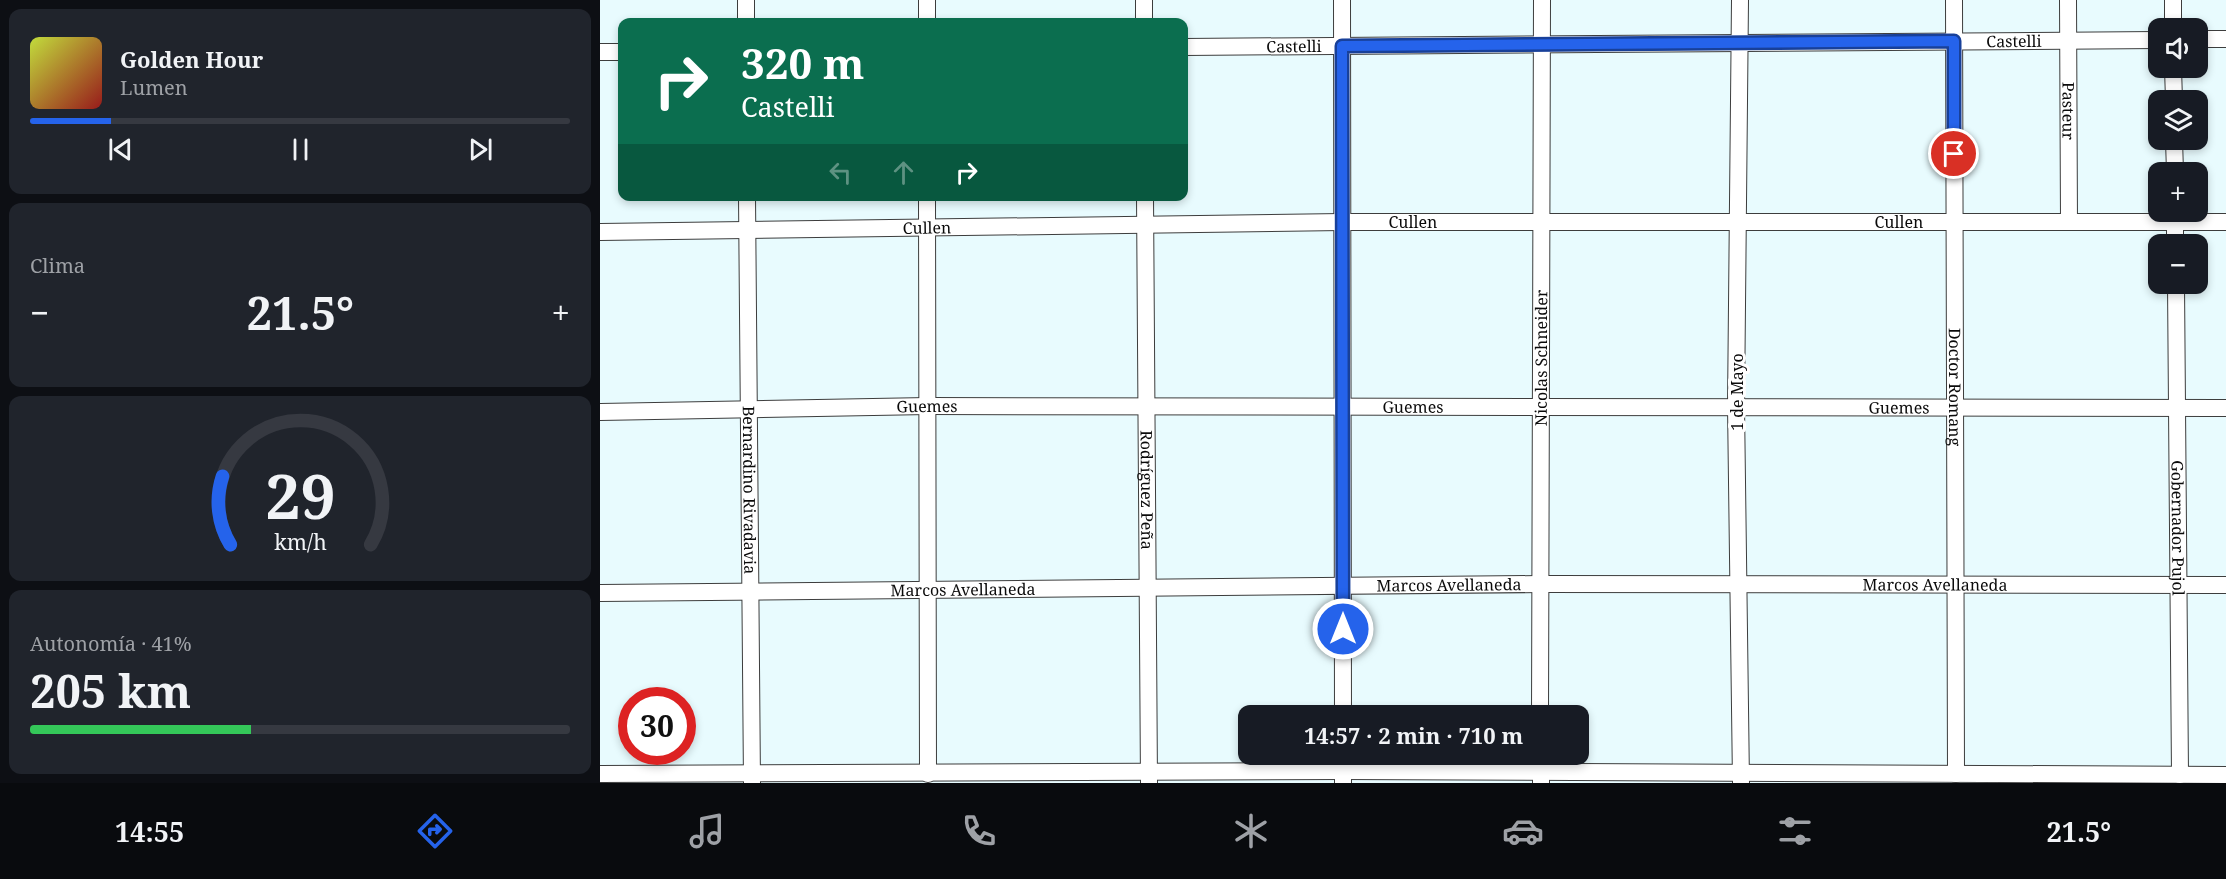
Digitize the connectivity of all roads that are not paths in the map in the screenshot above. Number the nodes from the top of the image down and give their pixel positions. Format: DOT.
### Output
graph roads {
  1 [pos="746,0"];
  2 [pos="927,0"];
  3 [pos="1144,0"];
  4 [pos="1342,0"];
  5 [pos="1542,0"];
  6 [pos="1740,0"];
  7 [pos="1954,0"];
  8 [pos="2068,0"];
  9 [pos="2173,0"];
  10 [pos="746,18"];
  11 [pos="927,18"];
  12 [pos="1144,18"];
  13 [pos="2173,18"];
  14 [pos="2208,39"];
  15 [pos="2226,39"];
  16 [pos="2068,40"];
  17 [pos="2148,40"];
  18 [pos="1954,41"];
  19 [pos="1739,43"];
  20 [pos="1542,44"];
  21 [pos="1342,46"];
  22 [pos="1188,47"];
  23 [pos="600,52"];
  24 [pos="618,52"];
  25 [pos="747,201"];
  26 [pos="927,201"];
  27 [pos="1145,201"];
  28 [pos="2148,218"];
  29 [pos="2208,220"];
  30 [pos="1342,222"];
  31 [pos="1542,222"];
  32 [pos="1738,222"];
  33 [pos="1955,222"];
  34 [pos="2069,222"];
  35 [pos="2226,222"];
  36 [pos="1145,225"];
  37 [pos="927,227"];
  38 [pos="748,230"];
  39 [pos="600,232"];
  40 [pos="2176,294"];
  41 [pos="928,405"];
  42 [pos="1147,406"];
  43 [pos="1343,406"];
  44 [pos="1736,406"];
  45 [pos="1955,406"];
  46 [pos="2177,407"];
  47 [pos="1540,408"];
  48 [pos="2226,408"];
  49 [pos="749,409"];
  50 [pos="600,412"];
  51 [pos="1539,584"];
  52 [pos="1955,584"];
  53 [pos="1343,585"];
  54 [pos="1740,585"];
  55 [pos="2179,585"];
  56 [pos="2226,585"];
  57 [pos="1149,587"];
  58 [pos="927,590"];
  59 [pos="751,592"];
  60 [pos="600,593"];
  61 [pos="1343,705"];
  62 [pos="1540,705"];
  63 [pos="1343,770"];
  64 [pos="600,774"];
  65 [pos="928,774"];
  66 [pos="1956,774"];
  67 [pos="2180,775"];
  68 [pos="1149,778"];
  69 [pos="1541,778"];
  70 [pos="1741,778"];
  71 [pos="2224,778"];
  72 [pos="752,779"];
  1 -- 10 [label="street"];
  2 -- 11 [label="street"];
  3 -- 12 [label="street"];
  4 -- 21 [label="street"];
  5 -- 20 [label="street, Nicolas Schneider"];
  6 -- 19 [label="street, 1 de Mayo"];
  7 -- 18 [label="street, Doctor Romang"];
  8 -- 16 [label="street, Pasteur"];
  9 -- 13 [label="street"];
  14 -- 15 [label="street"];
  16 -- 17 [label="street, Castelli"];
  16 -- 18 [label="street, Castelli"];
  16 -- 34 [label="street, Pasteur"];
  18 -- 19 [label="street, Castelli"];
  18 -- 33 [label="street, Doctor Romang"];
  19 -- 20 [label="street, Castelli"];
  19 -- 32 [label="street, 1 de Mayo"];
  20 -- 21 [label="street, Castelli"];
  20 -- 31 [label="street, Nicolas Schneider"];
  21 -- 22 [label="street, Castelli"];
  21 -- 30 [label="street"];
  23 -- 24 [label="street"];
  25 -- 38 [label="street, Bernardino Rivadavia"];
  26 -- 37 [label="street"];
  27 -- 36 [label="street, Rodríguez Peña"];
  28 -- 34 [label="street, Cullen"];
  29 -- 35 [label="street, Cullen"];
  30 -- 31 [label="street, Cullen"];
  30 -- 36 [label="street, Cullen"];
  30 -- 43 [label="street"];
  31 -- 32 [label="street, Cullen"];
  31 -- 47 [label="street, Nicolas Schneider"];
  32 -- 33 [label="street, Cullen"];
  32 -- 44 [label="street, 1 de Mayo"];
  33 -- 34 [label="street, Cullen"];
  33 -- 45 [label="street, Doctor Romang"];
  36 -- 37 [label="street, Cullen"];
  36 -- 42 [label="street, Rodríguez Peña"];
  37 -- 38 [label="street, Cullen"];
  37 -- 41 [label="street"];
  38 -- 39 [label="street, Cullen"];
  38 -- 49 [label="street, Bernardino Rivadavia"];
  40 -- 46 [label="street, Gobernador Pujol"];
  41 -- 42 [label="street, Guemes"];
  41 -- 49 [label="street, Guemes"];
  41 -- 58 [label="street"];
  42 -- 43 [label="street, Guemes"];
  42 -- 57 [label="street, Rodríguez Peña"];
  43 -- 47 [label="street, Guemes"];
  43 -- 53 [label="street"];
  44 -- 45 [label="street, Guemes"];
  44 -- 47 [label="street, Guemes"];
  44 -- 54 [label="street, 1 de Mayo"];
  45 -- 46 [label="street, Guemes"];
  45 -- 52 [label="street, Doctor Romang"];
  46 -- 48 [label="street, Guemes"];
  46 -- 55 [label="street, Gobernador Pujol"];
  47 -- 51 [label="street, Nicolas Schneider"];
  49 -- 50 [label="street, Guemes"];
  49 -- 59 [label="street, Bernardino Rivadavia"];
  51 -- 53 [label="street, Marcos Avellaneda"];
  51 -- 54 [label="street, Marcos Avellaneda"];
  51 -- 62 [label="street, Nicolas Schneider"];
  52 -- 54 [label="street, Marcos Avellaneda"];
  52 -- 55 [label="street, Marcos Avellaneda"];
  52 -- 66 [label="street, Doctor Romang"];
  53 -- 57 [label="street, Marcos Avellaneda"];
  53 -- 61 [label="street"];
  54 -- 70 [label="street, 1 de Mayo"];
  55 -- 56 [label="street, Marcos Avellaneda"];
  55 -- 67 [label="street, Gobernador Pujol"];
  57 -- 58 [label="street, Marcos Avellaneda"];
  57 -- 68 [label="street, Rodríguez Peña"];
  58 -- 59 [label="street, Marcos Avellaneda"];
  58 -- 65 [label="street"];
  59 -- 60 [label="street, Marcos Avellaneda"];
  59 -- 72 [label="street, Bernardino Rivadavia"];
  63 -- 68 [label="street"];
  63 -- 69 [label="street"];
  64 -- 72 [label="street"];
  65 -- 68 [label="street"];
  65 -- 72 [label="street"];
  66 -- 67 [label="street"];
  66 -- 70 [label="street"];
  67 -- 71 [label="street"];
  69 -- 70 [label="street"];
}
